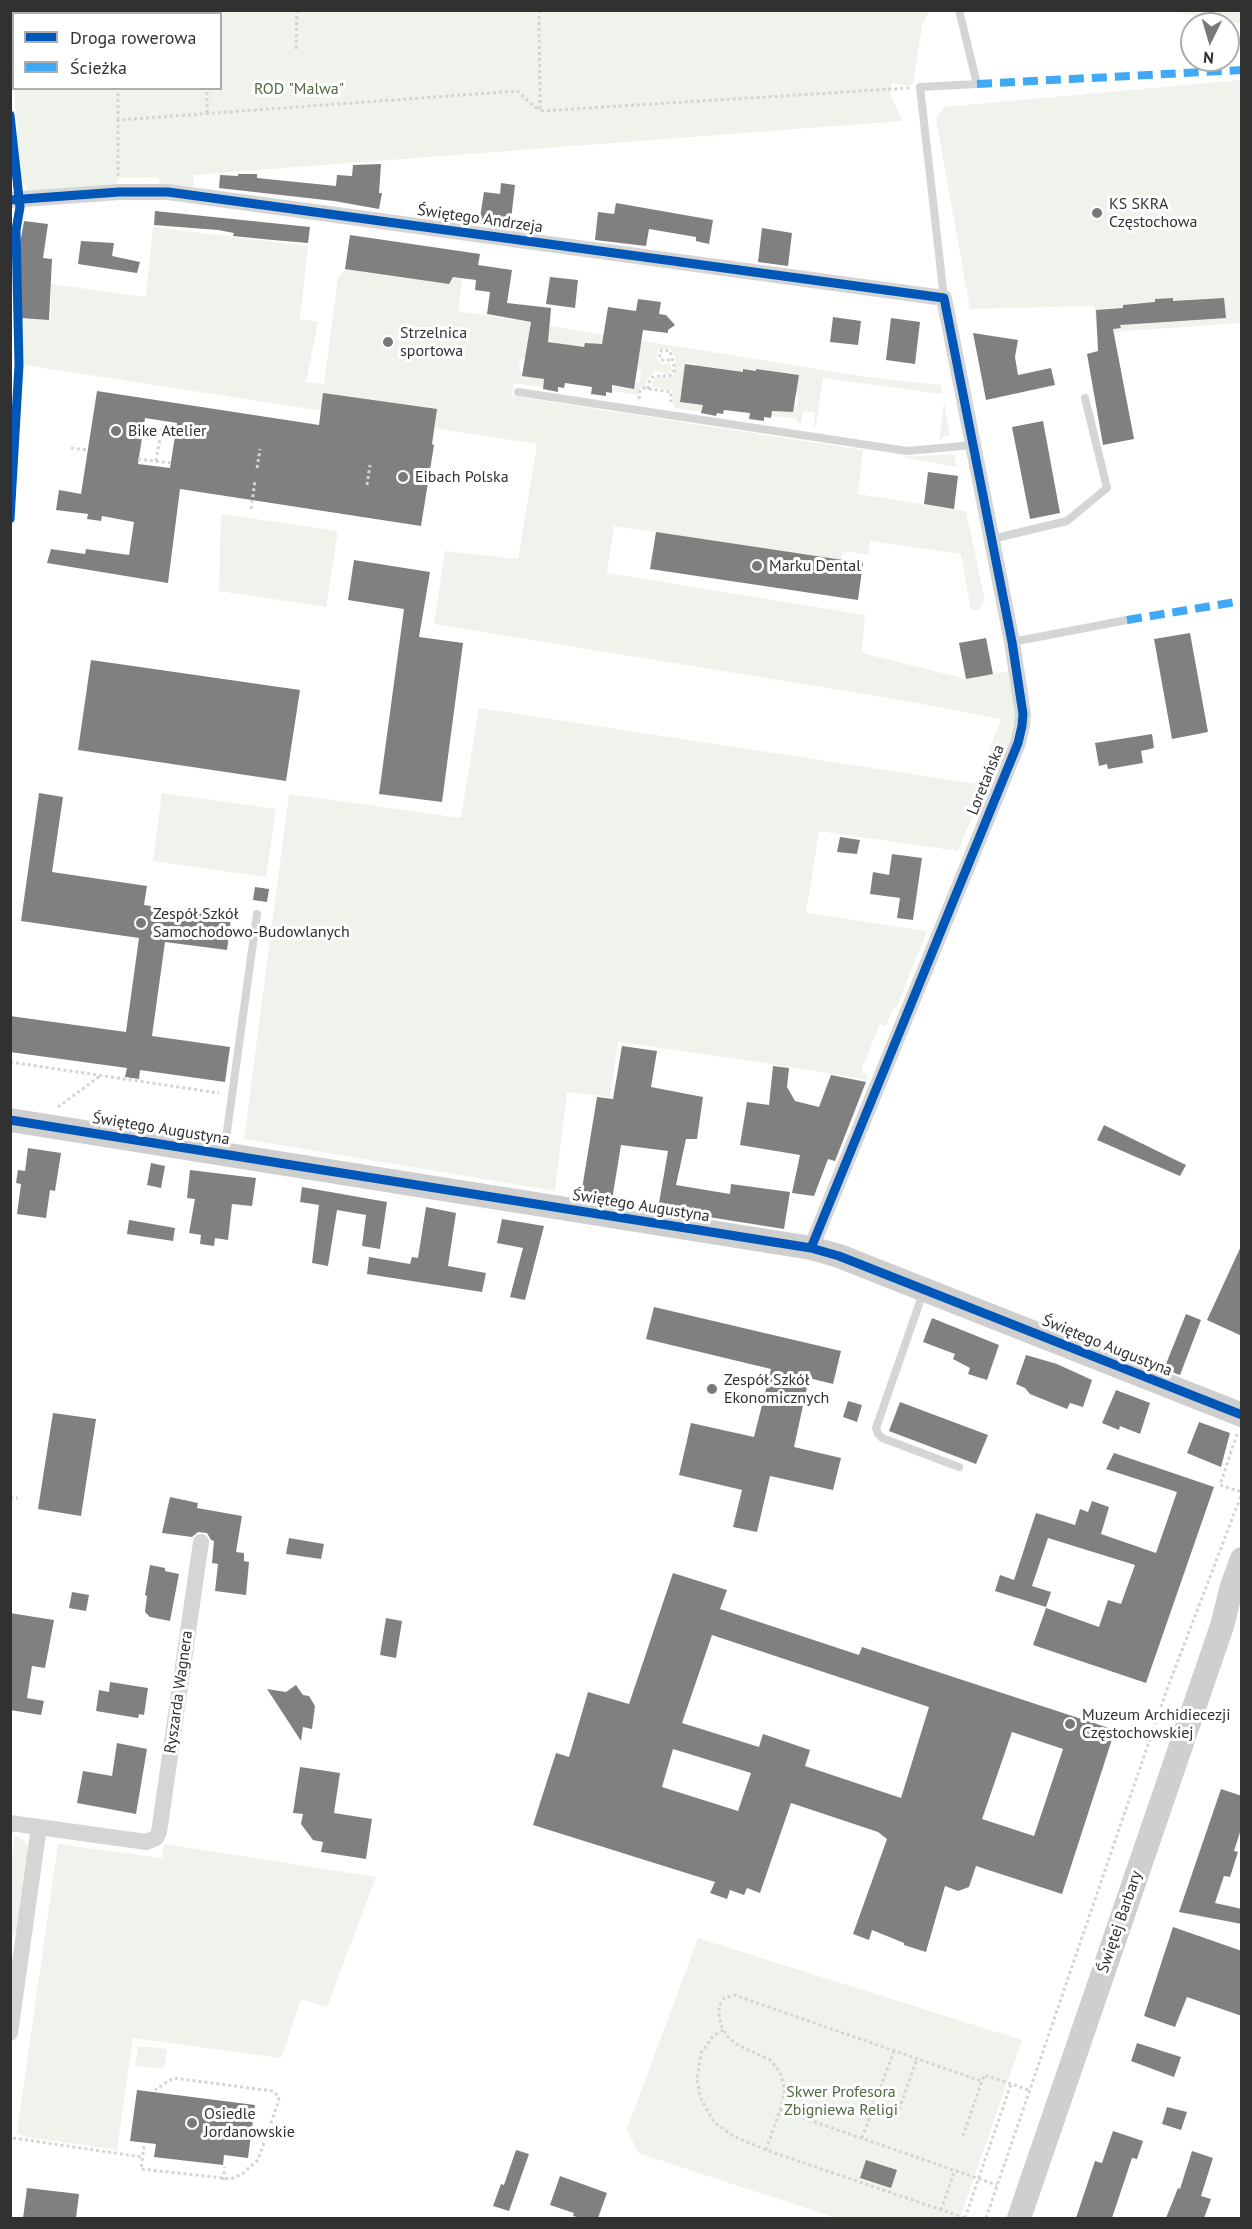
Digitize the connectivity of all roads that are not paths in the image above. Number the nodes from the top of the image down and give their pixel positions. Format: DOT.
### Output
graph roads {
  1 [pos="959,10"];
  2 [pos="10,200"];
  3 [pos="944,298"];
  4 [pos="519,392"];
  5 [pos="1085,398"];
  6 [pos="973,445"];
  7 [pos="992,539"];
  8 [pos="1127,620"];
  9 [pos="1012,642"];
  10 [pos="257,914"];
  11 [pos="10,1120"];
  12 [pos="224,1154"];
  13 [pos="811,1248"];
  14 [pos="924,1290"];
  15 [pos="1238,1421"];
  16 [pos="959,1467"];
  17 [pos="201,1542"];
  18 [pos="1242,1559"];
  19 [pos="1242,1589"];
  20 [pos="1222,1626"];
  21 [pos="10,1823"];
  22 [pos="39,1827"];
  23 [pos="10,2032"];
  24 [pos="1019,2218"];
  1 -- 3 [label="lane"];
  2 -- 3 [label="street, Świętego Andrzeja"];
  3 -- 6 [label="street, Loretańska"];
  4 -- 6 [label="lane"];
  5 -- 7 [label="lane"];
  6 -- 7 [label="street, Loretańska"];
  7 -- 9 [label="street, Loretańska"];
  8 -- 9 [label="lane"];
  9 -- 13 [label="street, Loretańska"];
  10 -- 12 [label="lane"];
  11 -- 12 [label="street, Świętego Augustyna"];
  12 -- 13 [label="street, Świętego Augustyna"];
  13 -- 14 [label="street, Świętego Augustyna"];
  14 -- 15 [label="street, Świętego Augustyna"];
  14 -- 16 [label="lane"];
  17 -- 22 [label="street, Ryszarda Wagnera"];
  18 -- 20 [label="street, Świętej Barbary"];
  19 -- 20 [label="street, Świętej Barbary"];
  20 -- 24 [label="street, Świętej Barbary"];
  21 -- 22 [label="street"];
  22 -- 23 [label="street"];
}
